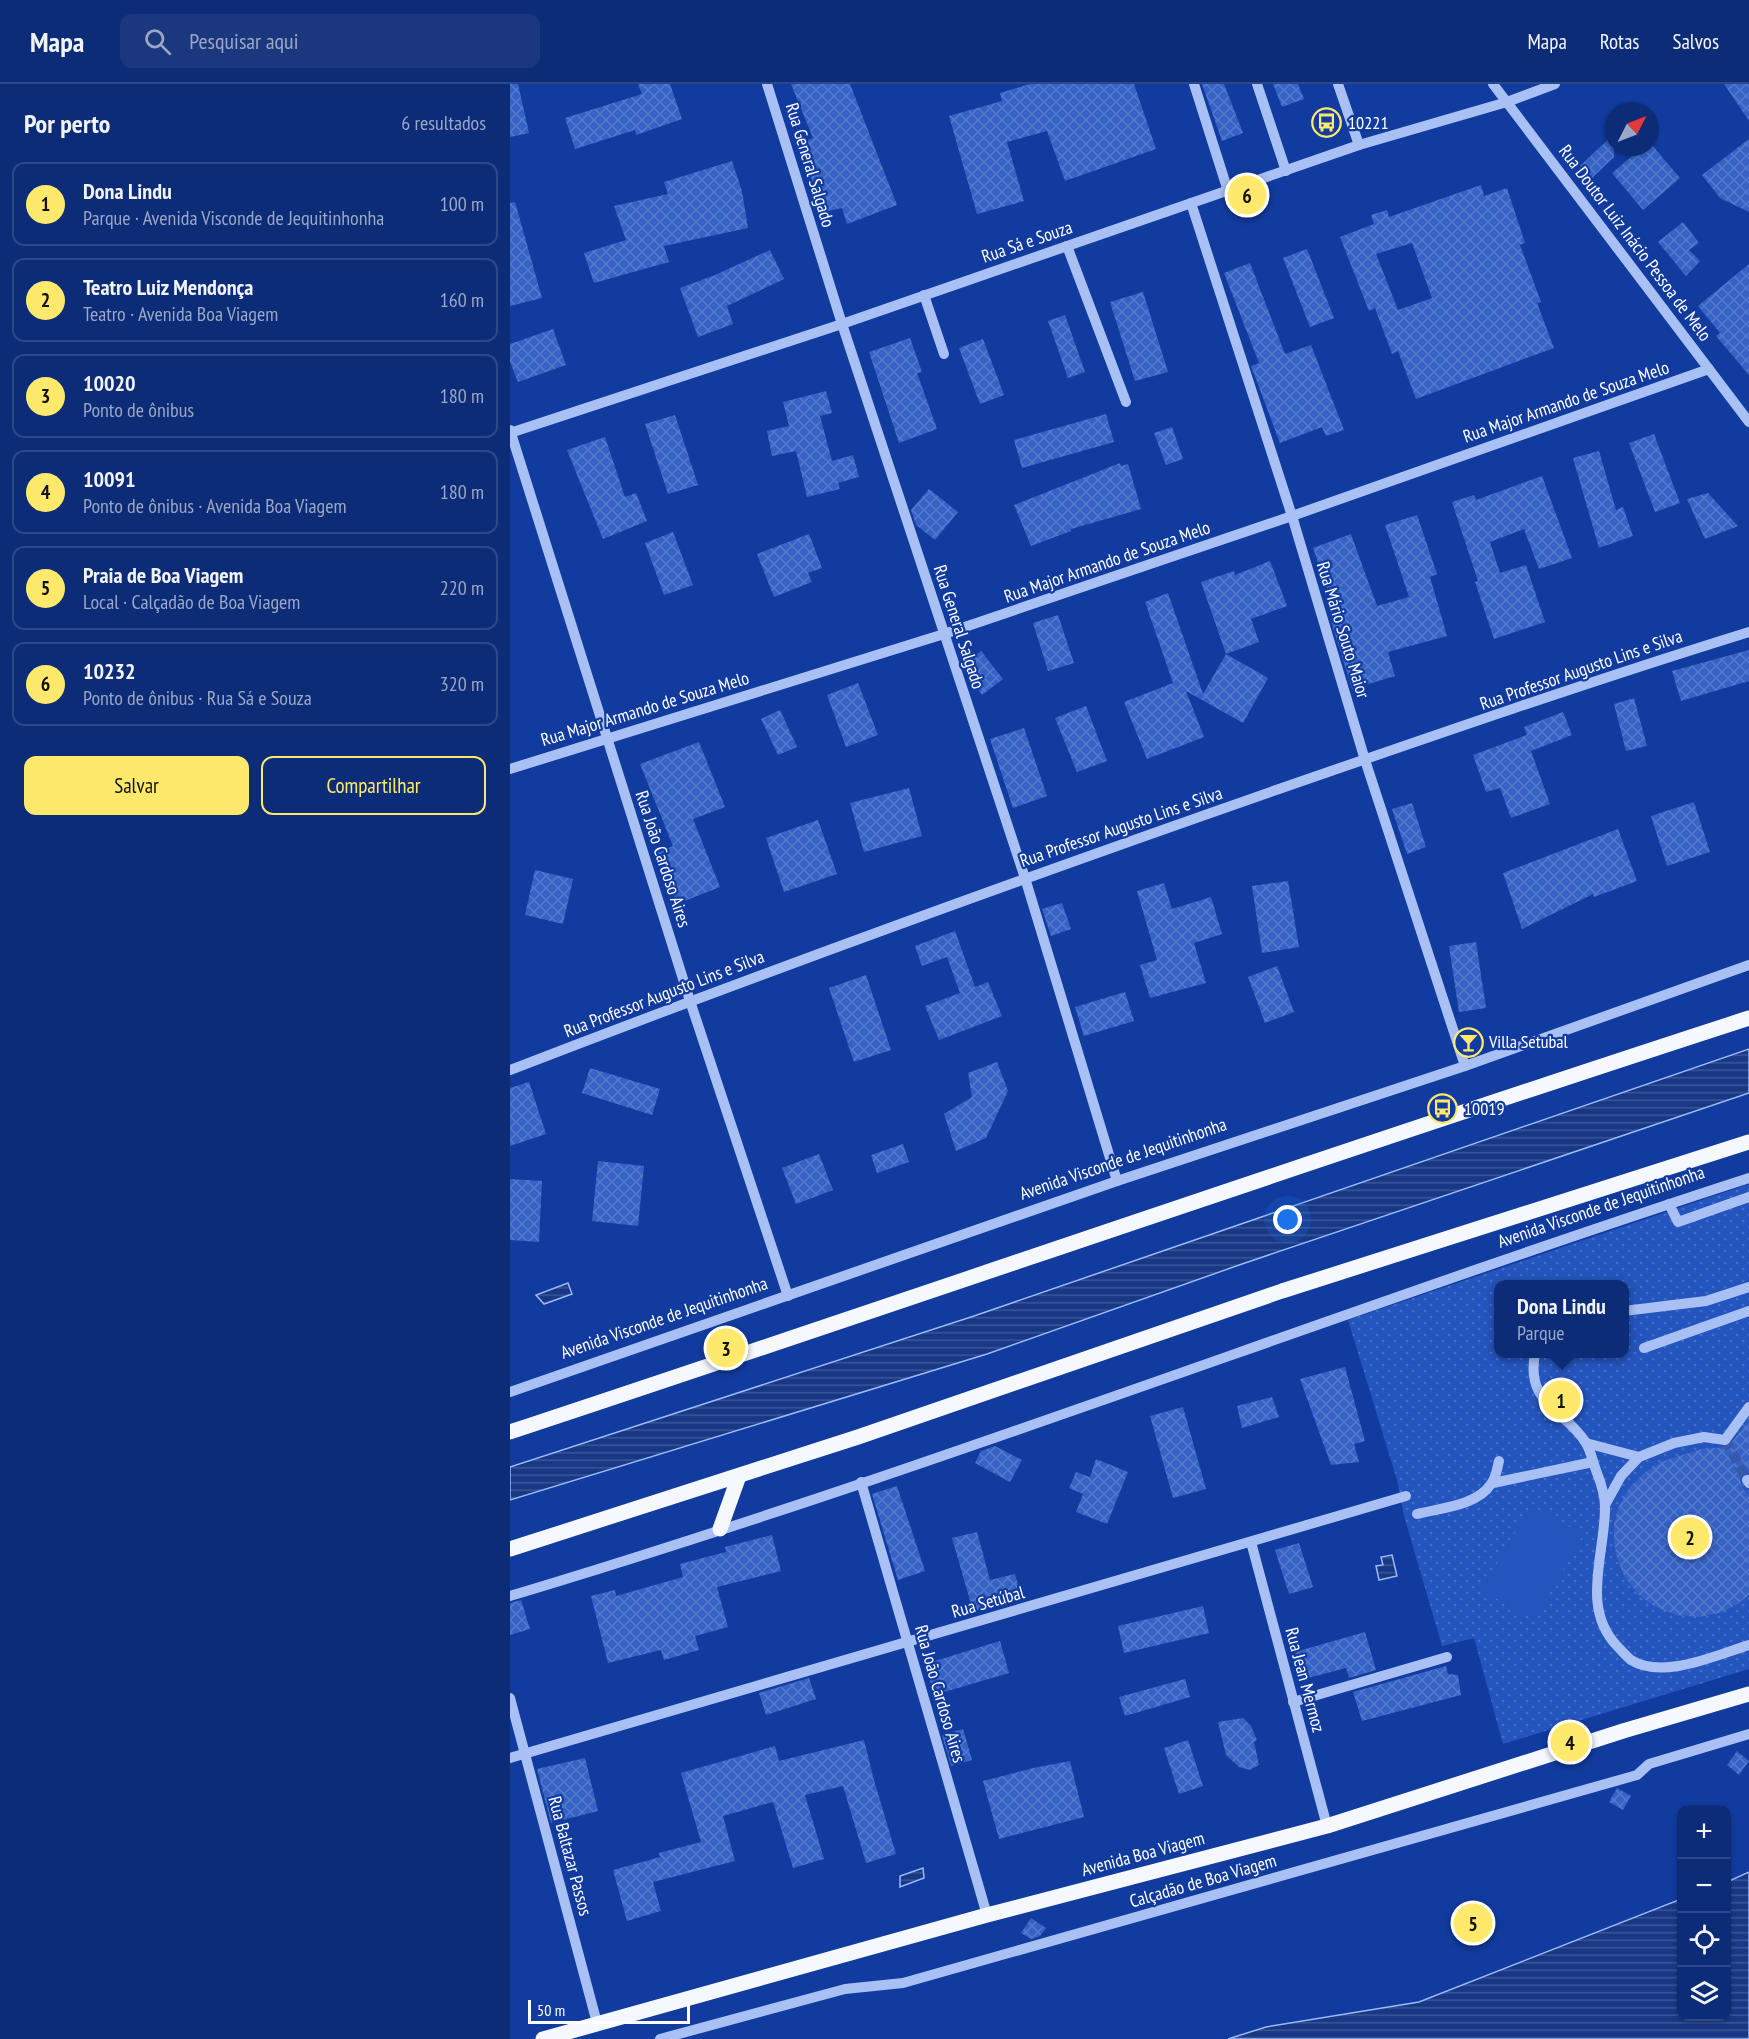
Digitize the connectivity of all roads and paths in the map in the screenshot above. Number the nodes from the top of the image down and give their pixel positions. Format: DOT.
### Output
graph roads {
  1 [pos="767,84"];
  2 [pos="1194,84"];
  3 [pos="1257,84"];
  4 [pos="1338,84"];
  5 [pos="1493,84"];
  6 [pos="1555,84"];
  7 [pos="1507,102"];
  8 [pos="1359,145"];
  9 [pos="1286,171"];
  10 [pos="1228,191"];
  11 [pos="1191,203"];
  12 [pos="1067,246"];
  13 [pos="924,295"];
  14 [pos="842,324"];
  15 [pos="944,354"];
  16 [pos="1709,369"];
  17 [pos="1126,402"];
  18 [pos="1749,422"];
  19 [pos="510,432"];
  20 [pos="1292,516"];
  21 [pos="1749,632"];
  22 [pos="944,634"];
  23 [pos="607,738"];
  24 [pos="1365,760"];
  25 [pos="510,769"];
  26 [pos="1025,878"];
  27 [pos="1749,965"];
  28 [pos="690,1001"];
  29 [pos="1749,1018"];
  30 [pos="1465,1066"];
  31 [pos="510,1070"];
  32 [pos="1749,1142"];
  33 [pos="1749,1178"];
  34 [pos="1117,1181"];
  35 [pos="1749,1197"];
  36 [pos="1669,1203"];
  37 [pos="1749,1287"];
  38 [pos="788,1296"];
  39 [pos="1629,1310"];
  40 [pos="1749,1311"];
  41 [pos="1644,1348"];
  42 [pos="1534,1358"];
  43 [pos="510,1392"];
  44 [pos="1749,1407"];
  45 [pos="510,1432"];
  46 [pos="1586,1443"];
  47 [pos="1639,1457"];
  48 [pos="1499,1461"];
  49 [pos="1593,1462"];
  50 [pos="739,1476"];
  51 [pos="861,1482"];
  52 [pos="1493,1483"];
  53 [pos="1406,1497"];
  54 [pos="1605,1505"];
  55 [pos="1417,1514"];
  56 [pos="720,1529"];
  57 [pos="1251,1542"];
  58 [pos="510,1549"];
  59 [pos="510,1596"];
  60 [pos="908,1643"];
  61 [pos="1749,1645"];
  62 [pos="1447,1657"];
  63 [pos="1749,1694"];
  64 [pos="510,1698"];
  65 [pos="1293,1702"];
  66 [pos="1749,1734"];
  67 [pos="525,1754"];
  68 [pos="510,1758"];
  69 [pos="1327,1826"];
  70 [pos="987,1915"];
  71 [pos="597,2023"];
  72 [pos="543,2039"];
  73 [pos="660,2039"];
  1 -- 14 [label="street, Rua General Salgado"];
  2 -- 10 [label="street"];
  3 -- 9 [label="street"];
  4 -- 8 [label="street"];
  5 -- 7 [label="street, Rua Doutor Luiz Inácio Pessoa de Melo"];
  6 -- 7 [label="street, Rua Sá e Souza"];
  7 -- 8 [label="street, Rua Sá e Souza"];
  7 -- 16 [label="street, Rua Doutor Luiz Inácio Pessoa de Melo"];
  8 -- 9 [label="street, Rua Sá e Souza"];
  9 -- 10 [label="street, Rua Sá e Souza"];
  10 -- 11 [label="street, Rua Sá e Souza"];
  11 -- 12 [label="street, Rua Sá e Souza"];
  11 -- 20 [label="street, Rua Mário Souto Maior"];
  12 -- 13 [label="street, Rua Sá e Souza"];
  12 -- 17 [label="street"];
  13 -- 14 [label="street, Rua Sá e Souza"];
  13 -- 15 [label="street"];
  14 -- 19 [label="street, Rua Sá e Souza"];
  14 -- 22 [label="street, Rua General Salgado"];
  16 -- 18 [label="street, Rua Doutor Luiz Inácio Pessoa de Melo"];
  16 -- 20 [label="street, Rua Major Armando de Souza Melo"];
  19 -- 23 [label="street, Rua João Cardoso Aires"];
  20 -- 22 [label="street, Rua Major Armando de Souza Melo"];
  20 -- 24 [label="street, Rua Mário Souto Maior"];
  21 -- 24 [label="street, Rua Professor Augusto Lins e Silva"];
  22 -- 23 [label="street, Rua Major Armando de Souza Melo"];
  22 -- 26 [label="street, Rua General Salgado"];
  23 -- 25 [label="street, Rua Major Armando de Souza Melo"];
  23 -- 28 [label="street, Rua João Cardoso Aires"];
  24 -- 26 [label="street, Rua Professor Augusto Lins e Silva"];
  24 -- 30 [label="street, Rua Mário Souto Maior"];
  26 -- 28 [label="street, Rua Professor Augusto Lins e Silva"];
  26 -- 34 [label="street, Rua General Salgado"];
  27 -- 30 [label="street, Avenida Visconde de Jequitinhonha"];
  28 -- 31 [label="street, Rua Professor Augusto Lins e Silva"];
  28 -- 38 [label="street, Rua João Cardoso Aires"];
  29 -- 45 [label="main road"];
  30 -- 34 [label="street, Avenida Visconde de Jequitinhonha"];
  32 -- 50 [label="main road, Avenida Visconde de Jequitinhonha"];
  33 -- 36 [label="street, Avenida Visconde de Jequitinhonha"];
  34 -- 38 [label="street, Avenida Visconde de Jequitinhonha"];
  35 -- 36 [label="street"];
  36 -- 51 [label="street, Avenida Visconde de Jequitinhonha"];
  37 -- 39 [label="street"];
  38 -- 43 [label="street, Avenida Visconde de Jequitinhonha"];
  40 -- 41 [label="street"];
  42 -- 46 [label="street"];
  44 -- 47 [label="street"];
  46 -- 47 [label="street"];
  46 -- 49 [label="street"];
  47 -- 54 [label="street"];
  48 -- 52 [label="street"];
  49 -- 52 [label="street"];
  49 -- 54 [label="street"];
  50 -- 56 [label="main road"];
  50 -- 58 [label="main road, Avenida Visconde de Jequitinhonha"];
  51 -- 56 [label="street, Avenida Visconde de Jequitinhonha"];
  51 -- 60 [label="street, Rua João Cardoso Aires"];
  52 -- 55 [label="street"];
  53 -- 57 [label="street, Rua Setúbal"];
  54 -- 61 [label="street"];
  56 -- 59 [label="street, Avenida Visconde de Jequitinhonha"];
  57 -- 60 [label="street, Rua Setúbal"];
  57 -- 65 [label="street, Rua Jean Mermoz"];
  60 -- 67 [label="street, Rua Setúbal"];
  60 -- 70 [label="street, Rua João Cardoso Aires"];
  62 -- 65 [label="street"];
  63 -- 69 [label="main road, Avenida Boa Viagem"];
  64 -- 67 [label="street, Rua Baltazar Passos"];
  65 -- 69 [label="street, Rua Jean Mermoz"];
  66 -- 73 [label="street, Calçadão de Boa Viagem"];
  67 -- 68 [label="street, Rua Setúbal"];
  67 -- 71 [label="street, Rua Baltazar Passos"];
  69 -- 70 [label="main road, Avenida Boa Viagem"];
  70 -- 71 [label="main road, Avenida Boa Viagem"];
  71 -- 72 [label="main road, Avenida Boa Viagem"];
}
